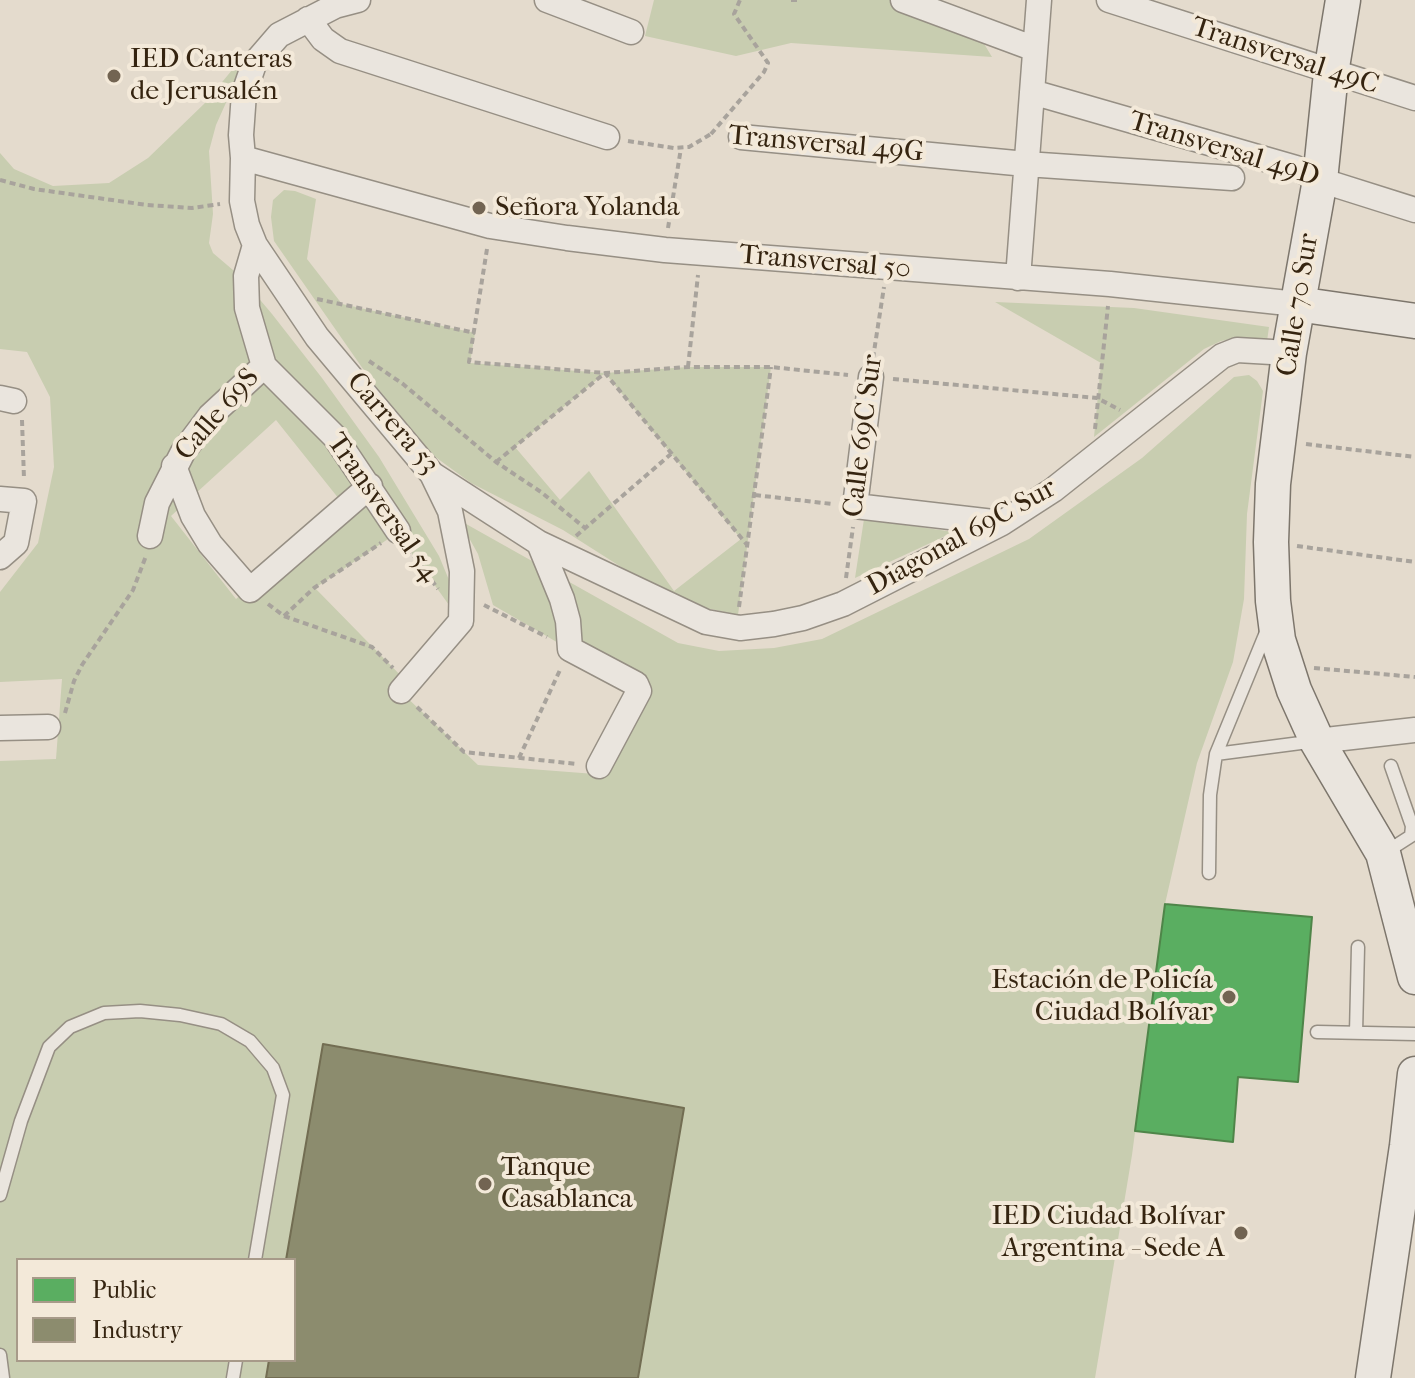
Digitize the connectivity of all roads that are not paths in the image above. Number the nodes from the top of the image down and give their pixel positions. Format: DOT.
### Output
graph roads {
  1 [pos="358,0"];
  2 [pos="547,0"];
  3 [pos="903,0"];
  4 [pos="1039,0"];
  5 [pos="1109,0"];
  6 [pos="1343,0"];
  7 [pos="308,19"];
  8 [pos="631,32"];
  9 [pos="1035,49"];
  10 [pos="1331,73"];
  11 [pos="1032,92"];
  12 [pos="1415,98"];
  13 [pos="607,137"];
  14 [pos="741,137"];
  15 [pos="243,158"];
  16 [pos="1026,164"];
  17 [pos="1232,178"];
  18 [pos="1320,180"];
  19 [pos="1415,210"];
  20 [pos="255,245"];
  21 [pos="1018,278"];
  22 [pos="1297,304"];
  23 [pos="1415,321"];
  24 [pos="1289,353"];
  25 [pos="264,366"];
  26 [pos="871,377"];
  27 [pos="174,466"];
  28 [pos="432,474"];
  29 [pos="370,486"];
  30 [pos="12,500"];
  31 [pos="1002,523"];
  32 [pos="398,531"];
  33 [pos="150,536"];
  34 [pos="548,547"];
  35 [pos="0,557"];
  36 [pos="1274,612"];
  37 [pos="740,628"];
  38 [pos="404,687"];
  39 [pos="48,727"];
  40 [pos="0,728"];
  41 [pos="1415,730"];
  42 [pos="1317,741"];
  43 [pos="1216,754"];
  44 [pos="599,766"];
  45 [pos="1391,766"];
  46 [pos="1383,853"];
  47 [pos="1209,873"];
  48 [pos="1358,947"];
  49 [pos="1415,977"];
  50 [pos="1317,1032"];
  51 [pos="1356,1033"];
  52 [pos="1415,1034"];
  53 [pos="1415,1074"];
  54 [pos="0,1195"];
  55 [pos="255,1258"];
  56 [pos="0,1355"];
  57 [pos="3,1378"];
  58 [pos="1373,1378"];
  1 -- 7 [label="street, Carrera 53"];
  2 -- 8 [label="street"];
  3 -- 9 [label="street"];
  4 -- 9 [label="street"];
  5 -- 10 [label="street, Transversal 49C"];
  6 -- 10 [label="street, Calle 70 Sur"];
  7 -- 13 [label="street"];
  7 -- 15 [label="street, Carrera 53"];
  9 -- 11 [label="street"];
  10 -- 12 [label="street, Transversal 49C"];
  10 -- 18 [label="street, Calle 70 Sur"];
  11 -- 16 [label="street"];
  11 -- 18 [label="street, Transversal 49D"];
  14 -- 16 [label="street, Transversal 49G"];
  15 -- 20 [label="street, Carrera 53"];
  15 -- 21 [label="street, Transversal 50"];
  16 -- 17 [label="street, Transversal 49G"];
  16 -- 21 [label="street"];
  18 -- 19 [label="street, Transversal 49D"];
  18 -- 22 [label="street, Calle 70 Sur"];
  20 -- 25 [label="street, Calle 69S"];
  20 -- 28 [label="street, Carrera 53"];
  21 -- 22 [label="street, Transversal 50"];
  22 -- 23 [label="street, Transversal 50"];
  22 -- 24 [label="street, Calle 70 Sur"];
  24 -- 31 [label="street, Diagonal 69C Sur"];
  24 -- 36 [label="street, Calle 70 Sur"];
  25 -- 27 [label="street, Calle 69S"];
  25 -- 29 [label="street, Transversal 54"];
  26 -- 31 [label="street, Calle 69C Sur"];
  27 -- 29 [label="street"];
  27 -- 33 [label="street, Calle 69S"];
  28 -- 34 [label="street, Carrera 53"];
  28 -- 38 [label="street"];
  29 -- 32 [label="street, Transversal 54"];
  30 -- 35 [label="street"];
  31 -- 37 [label="street, Diagonal 69C Sur"];
  34 -- 37 [label="street, Carrera 53"];
  34 -- 44 [label="street"];
  36 -- 42 [label="street, Calle 70 Sur"];
  36 -- 43 [label="lane, Calle 70 Sur"];
  39 -- 40 [label="street"];
  41 -- 42 [label="street"];
  42 -- 43 [label="lane"];
  42 -- 46 [label="street, Calle 70 Sur"];
  43 -- 47 [label="lane, Calle 70 Sur"];
  45 -- 46 [label="lane"];
  46 -- 49 [label="street, Calle 70 Sur"];
  48 -- 51 [label="lane"];
  50 -- 51 [label="lane"];
  51 -- 52 [label="lane"];
  53 -- 58 [label="street"];
  54 -- 55 [label="lane"];
  56 -- 57 [label="lane"];
}
